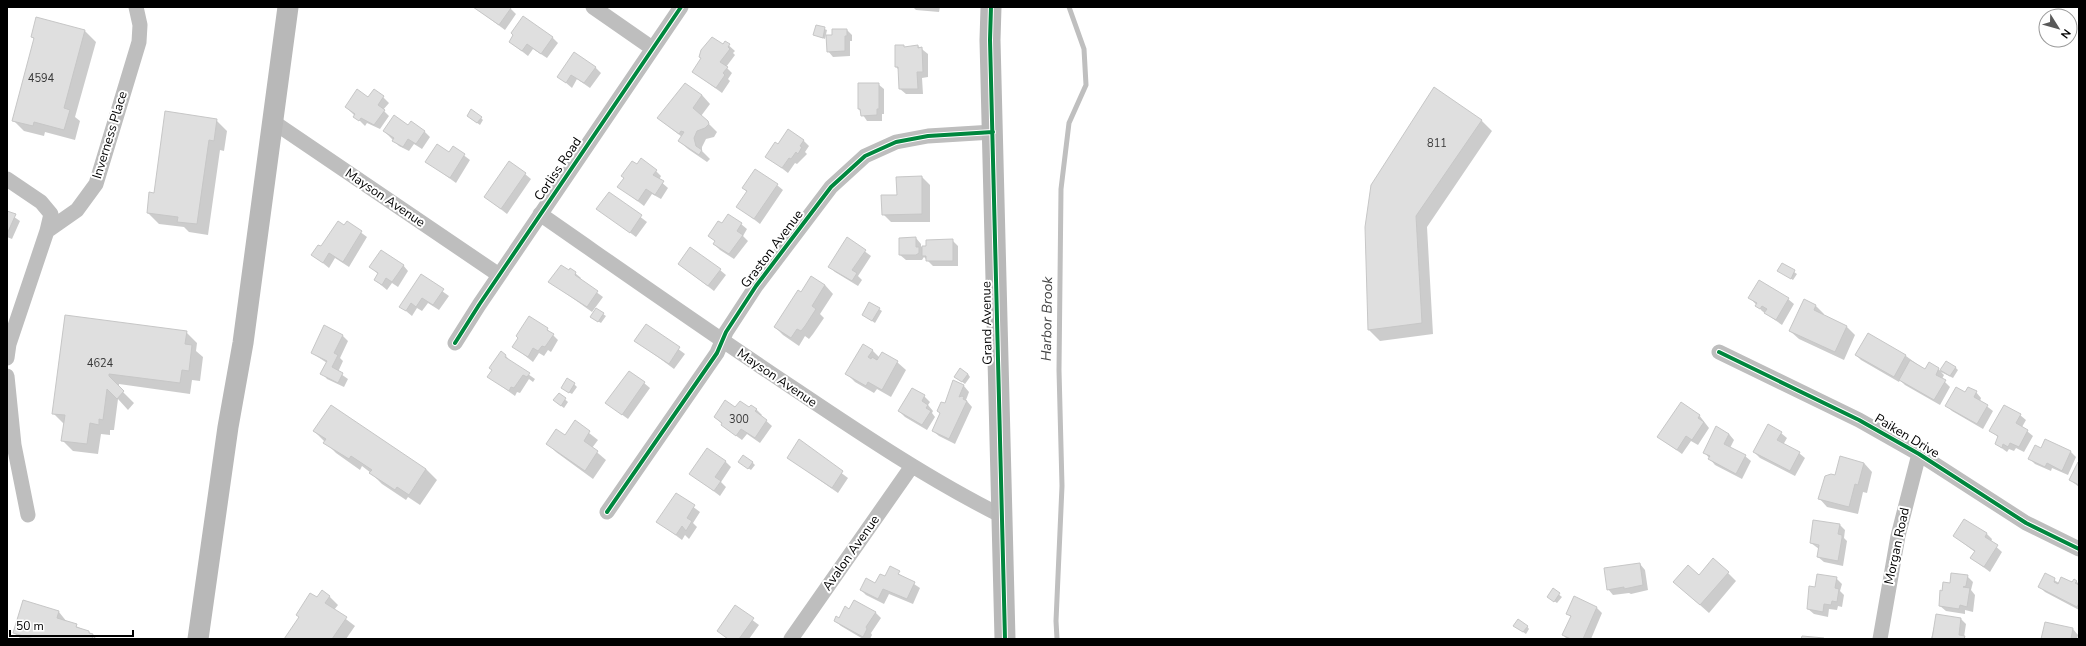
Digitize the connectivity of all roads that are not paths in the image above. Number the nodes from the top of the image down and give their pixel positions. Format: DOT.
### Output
graph roads {
  1 [pos="136,7"];
  2 [pos="288,7"];
  3 [pos="593,7"];
  4 [pos="681,7"];
  5 [pos="991,7"];
  6 [pos="652,48"];
  7 [pos="272,121"];
  8 [pos="992,132"];
  9 [pos="7,179"];
  10 [pos="540,214"];
  11 [pos="47,231"];
  12 [pos="499,275"];
  13 [pos="722,341"];
  14 [pos="454,344"];
  15 [pos="1719,352"];
  16 [pos="7,358"];
  17 [pos="7,376"];
  18 [pos="1918,454"];
  19 [pos="912,466"];
  20 [pos="607,512"];
  21 [pos="28,515"];
  22 [pos="1002,516"];
  23 [pos="2079,549"];
  24 [pos="198,639"];
  25 [pos="791,639"];
  26 [pos="1005,639"];
  27 [pos="1880,639"];
  1 -- 11 [label="street, Inverness Place"];
  2 -- 7 [label="main road"];
  3 -- 6 [label="street"];
  4 -- 6 [label="street, Corliss Road"];
  5 -- 8 [label="main road, Grand Avenue"];
  6 -- 10 [label="street, Corliss Road"];
  7 -- 12 [label="street, Mayson Avenue"];
  7 -- 24 [label="main road"];
  8 -- 13 [label="street, Graston Avenue"];
  8 -- 22 [label="main road, Grand Avenue"];
  9 -- 11 [label="street"];
  10 -- 12 [label="street, Corliss Road"];
  10 -- 13 [label="street, Mayson Avenue"];
  11 -- 16 [label="street"];
  12 -- 14 [label="street, Corliss Road"];
  13 -- 19 [label="street, Mayson Avenue"];
  13 -- 20 [label="street, Graston Avenue"];
  15 -- 18 [label="street, Paiken Drive"];
  17 -- 21 [label="street"];
  18 -- 23 [label="street, Paiken Drive"];
  18 -- 27 [label="street, Morgan Road"];
  19 -- 22 [label="street, Mayson Avenue"];
  19 -- 25 [label="street, Avalon Avenue"];
  22 -- 26 [label="main road, Grand Avenue"];
}
